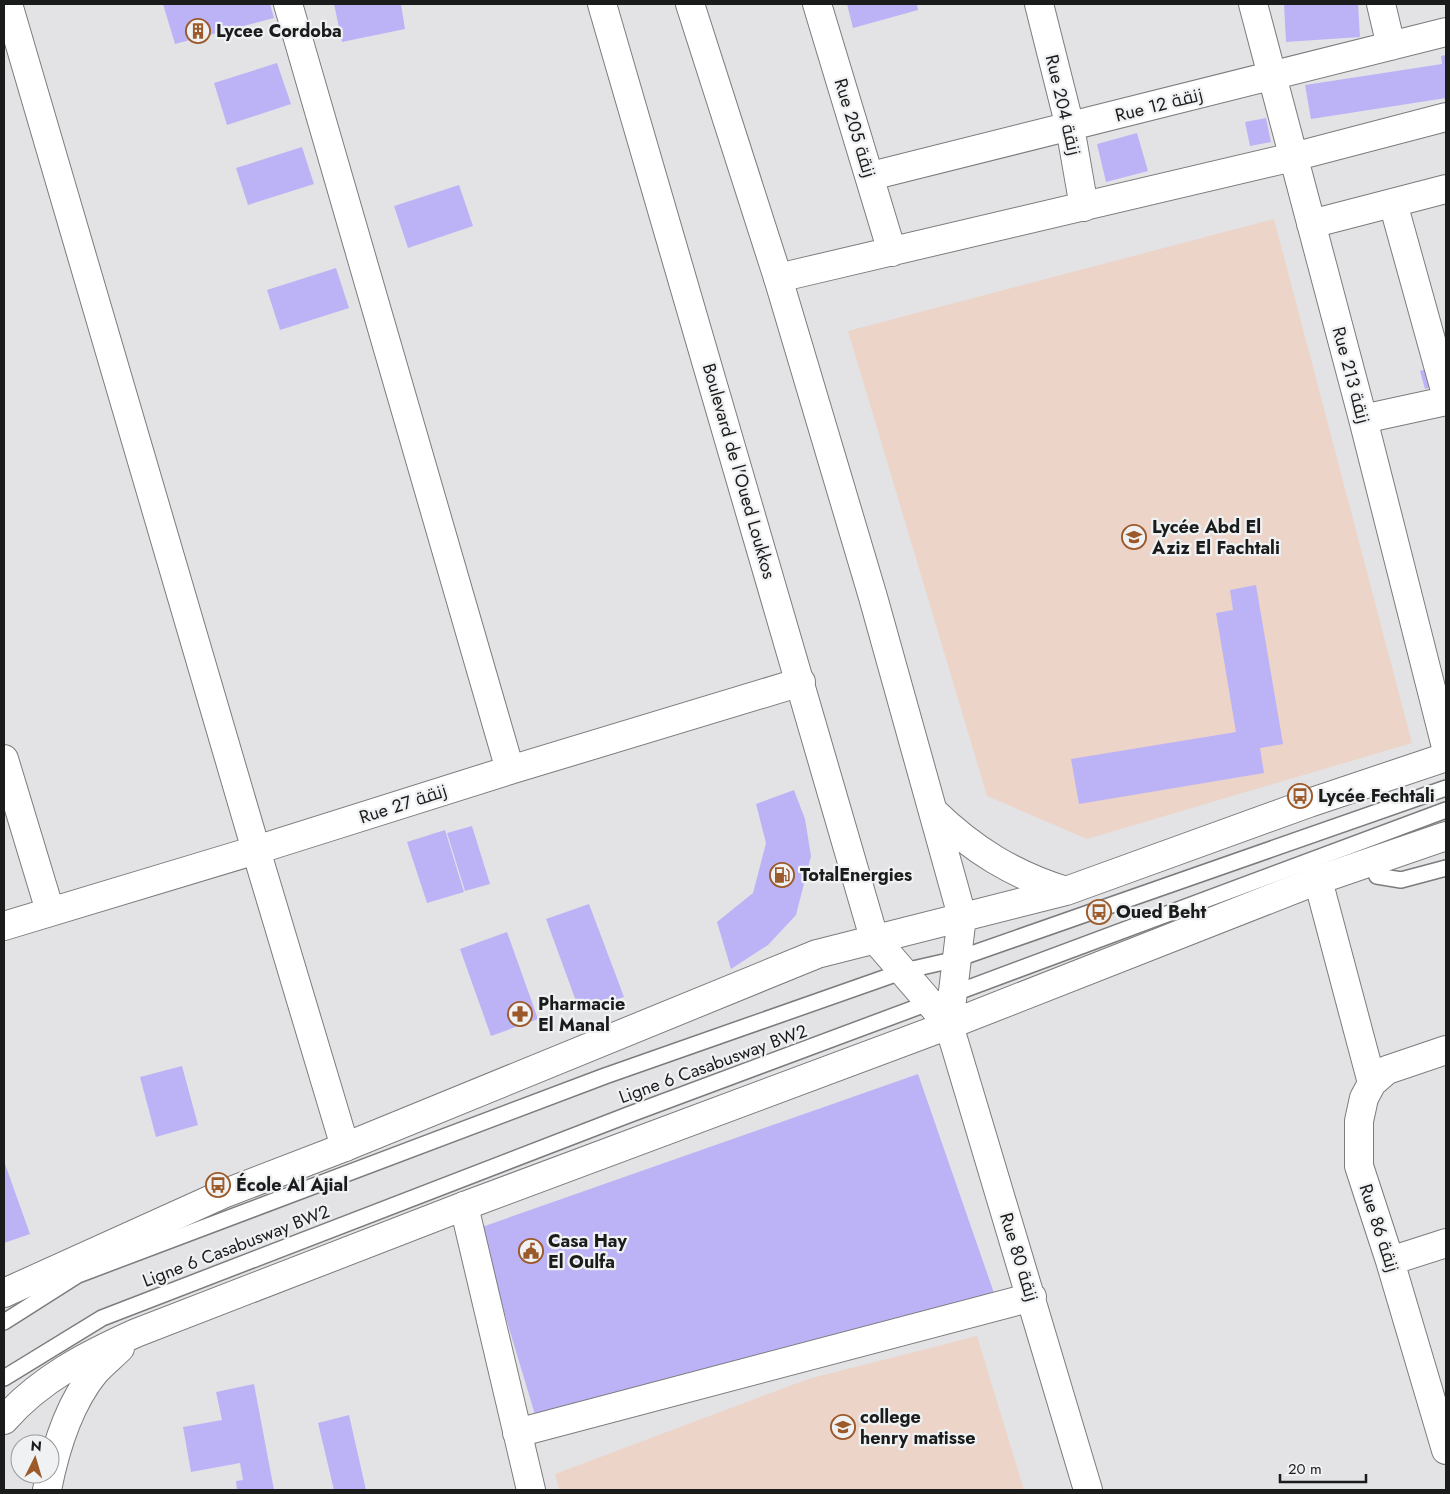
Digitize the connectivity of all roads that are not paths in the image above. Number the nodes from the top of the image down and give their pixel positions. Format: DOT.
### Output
graph roads {
  1 [pos="8,4"];
  2 [pos="288,4"];
  3 [pos="602,4"];
  4 [pos="690,4"];
  5 [pos="817,4"];
  6 [pos="1039,4"];
  7 [pos="1253,4"];
  8 [pos="1381,4"];
  9 [pos="1446,32"];
  10 [pos="1392,46"];
  11 [pos="1272,77"];
  12 [pos="1446,117"];
  13 [pos="1070,127"];
  14 [pos="1293,157"];
  15 [pos="870,176"];
  16 [pos="1446,189"];
  17 [pos="1393,203"];
  18 [pos="1084,207"];
  19 [pos="1311,224"];
  20 [pos="892,252"];
  21 [pos="778,278"];
  22 [pos="1446,394"];
  23 [pos="1446,401"];
  24 [pos="1363,420"];
  25 [pos="802,682"];
  26 [pos="1446,747"];
  27 [pos="1446,757"];
  28 [pos="4,759"];
  29 [pos="510,770"];
  30 [pos="1446,788"];
  31 [pos="1446,810"];
  32 [pos="934,812"];
  33 [pos="1446,836"];
  34 [pos="256,850"];
  35 [pos="1371,863"];
  36 [pos="1446,868"];
  37 [pos="1318,880"];
  38 [pos="1066,891"];
  39 [pos="50,911"];
  40 [pos="962,916"];
  41 [pos="4,926"];
  42 [pos="874,938"];
  43 [pos="957,959"];
  44 [pos="904,971"];
  45 [pos="941,999"];
  46 [pos="949,1025"];
  47 [pos="1446,1050"];
  48 [pos="1372,1083"];
  49 [pos="345,1147"];
  50 [pos="464,1206"];
  51 [pos="1446,1243"];
  52 [pos="1390,1261"];
  53 [pos="4,1293"];
  54 [pos="1032,1297"];
  55 [pos="4,1322"];
  56 [pos="136,1334"];
  57 [pos="4,1378"];
  58 [pos="1439,1401"];
  59 [pos="4,1420"];
  60 [pos="517,1433"];
  61 [pos="1446,1450"];
  62 [pos="48,1490"];
  63 [pos="531,1490"];
  64 [pos="1088,1490"];
  1 -- 34 [label="street"];
  2 -- 29 [label="street"];
  3 -- 25 [label="street, Boulevard de l'Oued Loukkos"];
  4 -- 21 [label="street"];
  5 -- 15 [label="street, Rue 205 زنقة"];
  6 -- 13 [label="street, Rue 204 زنقة"];
  7 -- 11 [label="street, Rue 213 زنقة"];
  8 -- 10 [label="street"];
  9 -- 10 [label="street, Rue 12 زنقة"];
  10 -- 11 [label="street, Rue 12 زنقة"];
  11 -- 13 [label="street, Rue 12 زنقة"];
  11 -- 14 [label="street, Rue 213 زنقة"];
  12 -- 14 [label="street"];
  13 -- 15 [label="street, Rue 12 زنقة"];
  13 -- 18 [label="street, Rue 204 زنقة"];
  14 -- 18 [label="street"];
  14 -- 19 [label="street, Rue 213 زنقة"];
  15 -- 20 [label="street, Rue 205 زنقة"];
  16 -- 17 [label="street"];
  17 -- 19 [label="street"];
  17 -- 22 [label="street"];
  18 -- 20 [label="street"];
  19 -- 24 [label="street, Rue 213 زنقة"];
  20 -- 21 [label="street"];
  21 -- 32 [label="street"];
  23 -- 24 [label="street"];
  24 -- 26 [label="street, Rue 213 زنقة"];
  25 -- 29 [label="street, Rue 27 زنقة"];
  25 -- 42 [label="street, Boulevard de l'Oued Loukkos"];
  27 -- 38 [label="street"];
  28 -- 39 [label="street"];
  29 -- 34 [label="street, Rue 27 زنقة"];
  30 -- 43 [label="lane, Ligne 6 Casabusway BW2"];
  31 -- 45 [label="lane, Ligne 6 Casabusway BW2"];
  32 -- 38 [label="street"];
  32 -- 40 [label="street"];
  33 -- 35 [label="street"];
  34 -- 39 [label="street, Rue 27 زنقة"];
  34 -- 49 [label="street"];
  35 -- 36 [label="lane"];
  35 -- 37 [label="street"];
  37 -- 46 [label="street"];
  37 -- 48 [label="street"];
  38 -- 40 [label="street"];
  39 -- 41 [label="street, Rue 27 زنقة"];
  40 -- 42 [label="street"];
  40 -- 43 [label="street"];
  42 -- 44 [label="street"];
  42 -- 49 [label="street"];
  43 -- 44 [label="lane, Ligne 6 Casabusway BW2"];
  43 -- 45 [label="street"];
  44 -- 45 [label="street"];
  44 -- 55 [label="lane, Ligne 6 Casabusway BW2"];
  45 -- 46 [label="street"];
  45 -- 57 [label="lane, Ligne 6 Casabusway BW2"];
  46 -- 50 [label="street"];
  46 -- 54 [label="street, Rue 80 زنقة"];
  47 -- 48 [label="street"];
  48 -- 52 [label="street, Rue 86 زنقة"];
  49 -- 53 [label="street"];
  50 -- 56 [label="street"];
  50 -- 60 [label="street"];
  51 -- 52 [label="street"];
  52 -- 58 [label="street, Rue 86 زنقة"];
  54 -- 60 [label="street"];
  54 -- 64 [label="street, Rue 80 زنقة"];
  56 -- 59 [label="street"];
  56 -- 62 [label="street"];
  58 -- 61 [label="street, Rue 86 زنقة"];
  60 -- 63 [label="street"];
}
